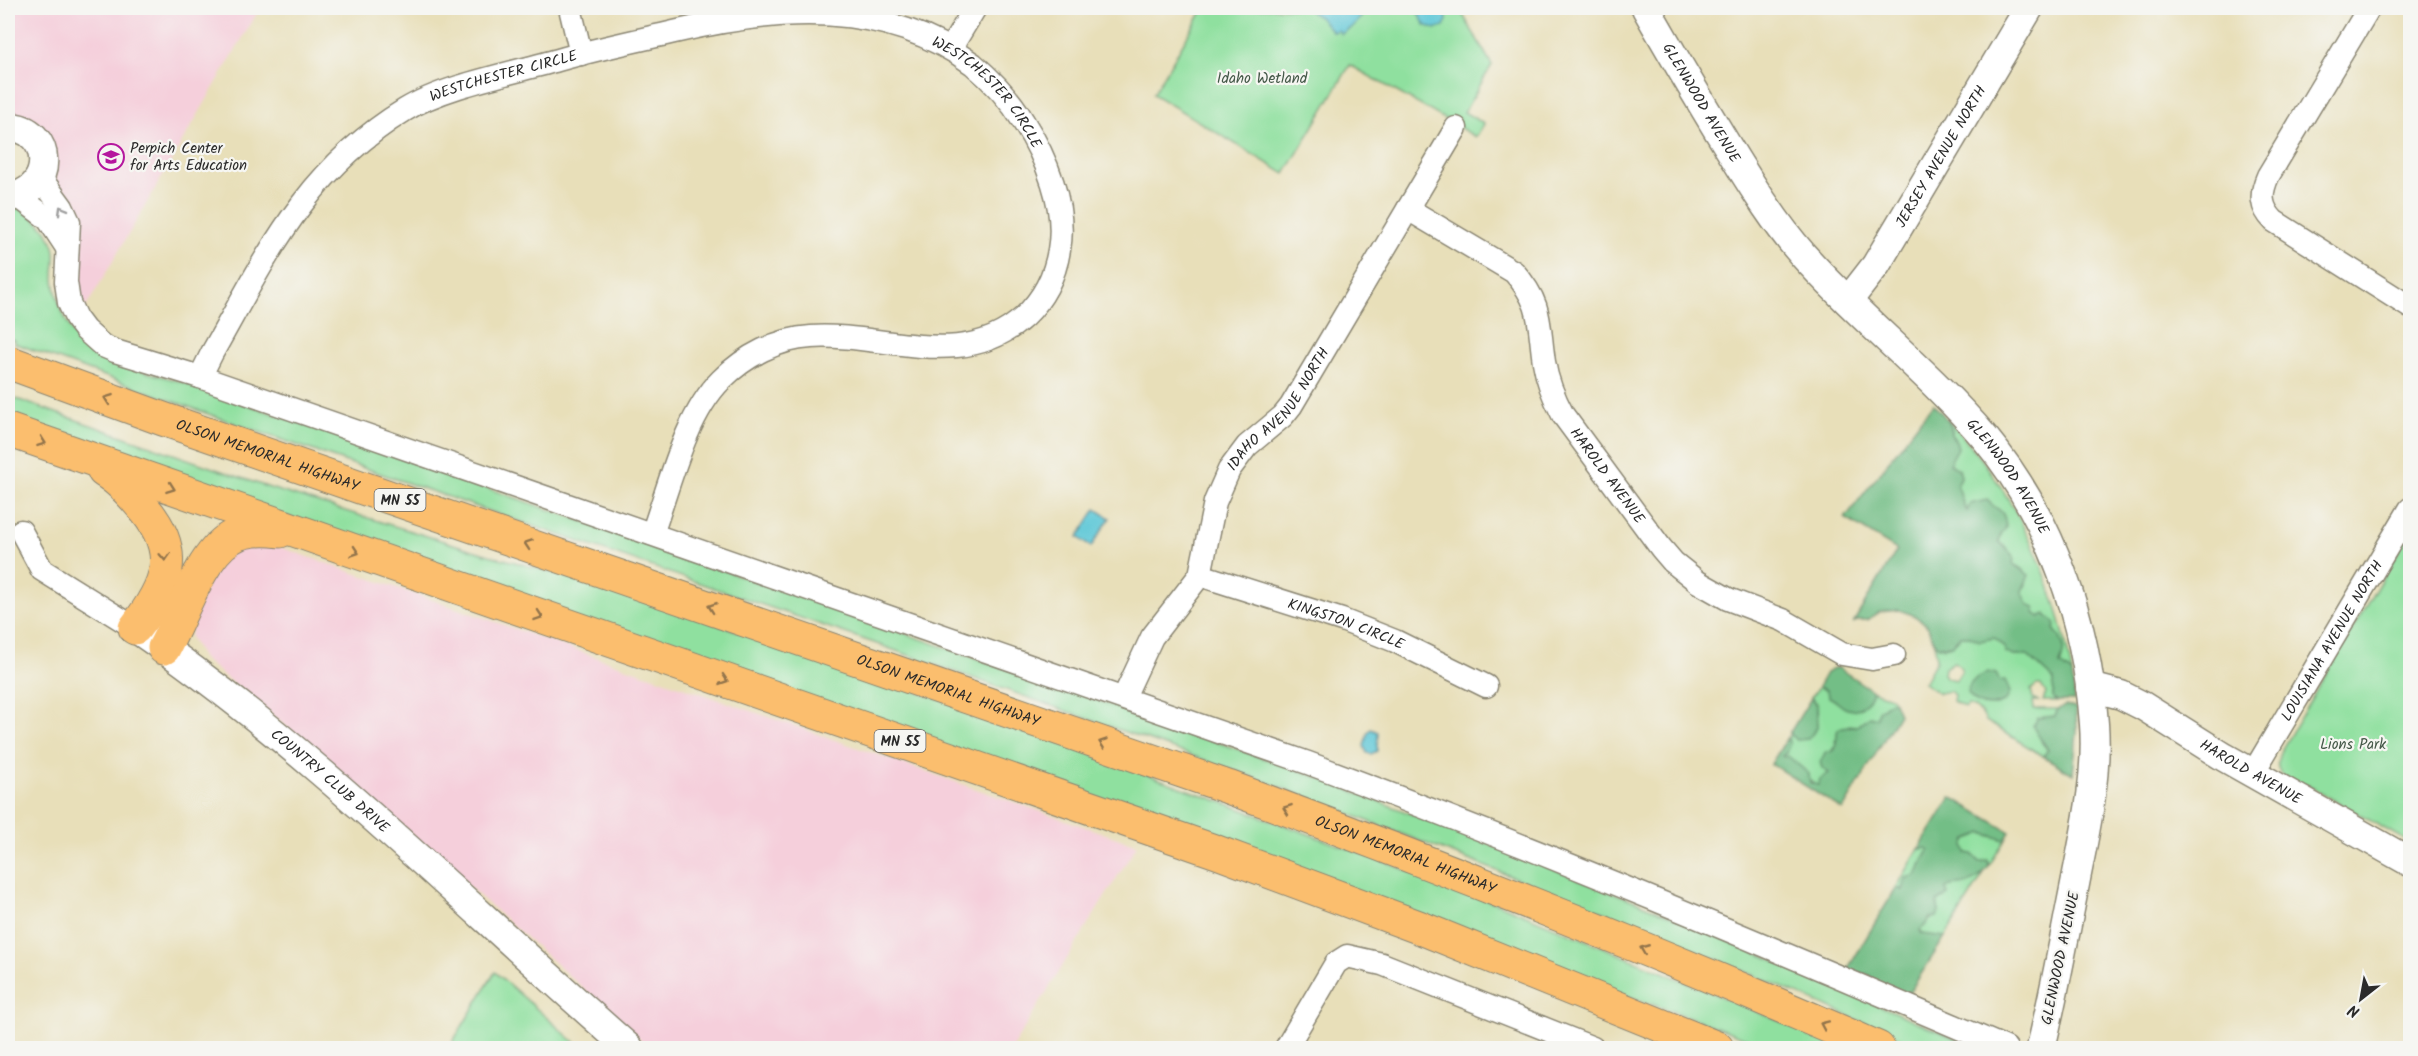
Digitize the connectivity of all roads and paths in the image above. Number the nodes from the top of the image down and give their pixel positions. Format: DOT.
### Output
graph roads {
  1 [pos="570,8"];
  2 [pos="975,8"];
  3 [pos="1646,8"];
  4 [pos="2029,8"];
  5 [pos="2369,8"];
  6 [pos="952,46"];
  7 [pos="581,54"];
  8 [pos="8,127"];
  9 [pos="1456,128"];
  10 [pos="40,177"];
  11 [pos="10,197"];
  12 [pos="1408,209"];
  13 [pos="67,248"];
  14 [pos="1848,301"];
  15 [pos="2410,307"];
  16 [pos="8,362"];
  17 [pos="200,377"];
  18 [pos="8,430"];
  19 [pos="76,454"];
  20 [pos="2410,509"];
  21 [pos="21,531"];
  22 [pos="652,534"];
  23 [pos="304,535"];
  24 [pos="1200,575"];
  25 [pos="135,628"];
  26 [pos="164,648"];
  27 [pos="1894,655"];
  28 [pos="1486,686"];
  29 [pos="2090,687"];
  30 [pos="1124,697"];
  31 [pos="2253,773"];
  32 [pos="2410,862"];
  33 [pos="629,1048"];
  34 [pos="1286,1048"];
  35 [pos="1593,1048"];
  36 [pos="1717,1048"];
  37 [pos="1878,1048"];
  38 [pos="2006,1048"];
  39 [pos="2041,1048"];
  1 -- 7 [label="street"];
  2 -- 6 [label="street"];
  3 -- 14 [label="street, GLENWOOD AVENUE"];
  4 -- 14 [label="street, JERSEY AVENUE NORTH"];
  5 -- 15 [label="street"];
  6 -- 7 [label="street, WESTCHESTER CIRCLE"];
  6 -- 22 [label="street, WESTCHESTER CIRCLE"];
  7 -- 17 [label="street, WESTCHESTER CIRCLE"];
  8 -- 10 [label="street"];
  9 -- 12 [label="street, IDAHO AVENUE NORTH"];
  10 -- 11 [label="street"];
  13 -- 10 [label="street, one-way"];
  11 -- 13 [label="street"];
  12 -- 24 [label="street, IDAHO AVENUE NORTH"];
  12 -- 27 [label="street, HAROLD AVENUE"];
  13 -- 17 [label="street"];
  14 -- 29 [label="street, GLENWOOD AVENUE"];
  37 -- 16 [label="highway, OLSON MEMORIAL HIGHWAY / MN 55, one-way"];
  17 -- 22 [label="street"];
  18 -- 19 [label="highway, MN 55, one-way"];
  19 -- 23 [label="highway, MN 55, one-way"];
  19 -- 25 [label="highway, one-way"];
  20 -- 31 [label="street, LOUISIANA AVENUE NORTH"];
  21 -- 25 [label="street, COUNTRY CLUB DRIVE"];
  22 -- 30 [label="street"];
  23 -- 26 [label="highway"];
  23 -- 36 [label="highway, MN 55, one-way"];
  24 -- 28 [label="street, KINGSTON CIRCLE"];
  24 -- 30 [label="street, IDAHO AVENUE NORTH"];
  25 -- 26 [label="street, COUNTRY CLUB DRIVE"];
  26 -- 33 [label="street, COUNTRY CLUB DRIVE"];
  29 -- 31 [label="street, HAROLD AVENUE"];
  29 -- 39 [label="street, GLENWOOD AVENUE"];
  30 -- 38 [label="street"];
  31 -- 32 [label="street, HAROLD AVENUE"];
  34 -- 35 [label="street"];
}
